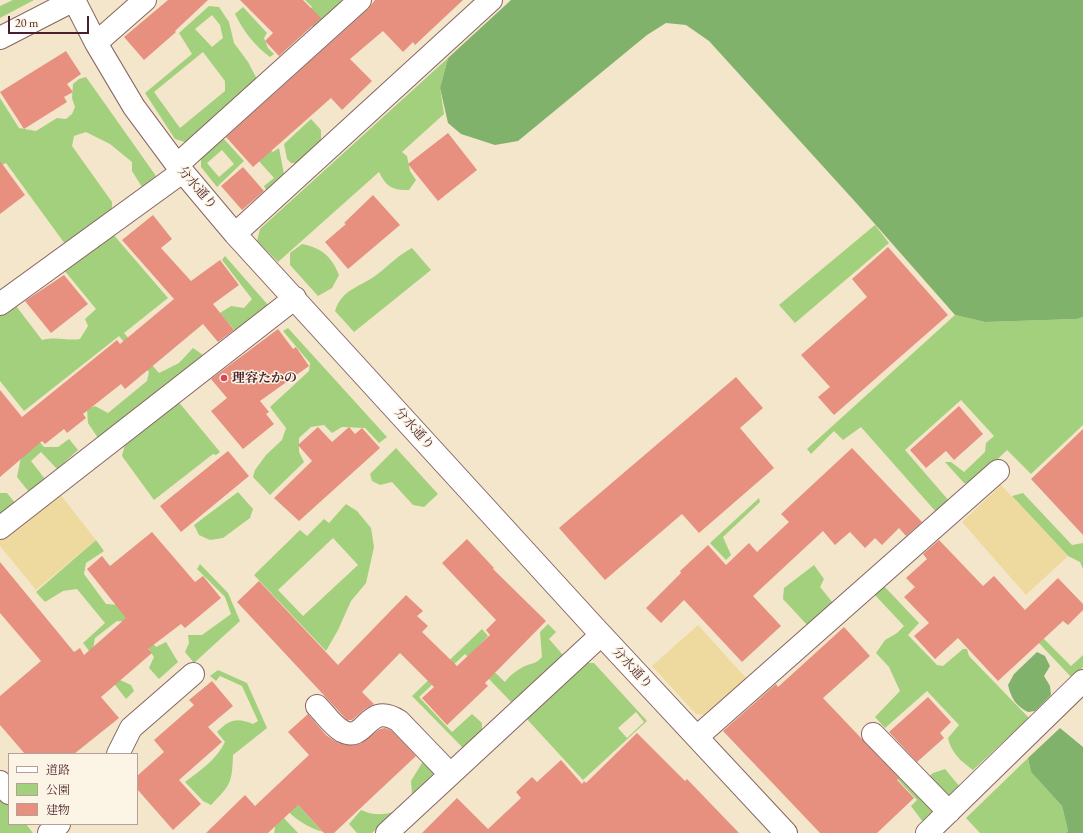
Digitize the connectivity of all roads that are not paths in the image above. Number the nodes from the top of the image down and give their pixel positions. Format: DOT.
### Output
graph roads {
  1 [pos="74,0"];
  2 [pos="145,0"];
  3 [pos="360,0"];
  4 [pos="491,0"];
  5 [pos="0,38"];
  6 [pos="96,43"];
  7 [pos="179,168"];
  8 [pos="236,234"];
  9 [pos="295,298"];
  10 [pos="0,304"];
  11 [pos="998,471"];
  12 [pos="0,528"];
  13 [pos="601,635"];
  14 [pos="193,674"];
  15 [pos="1083,681"];
  16 [pos="317,706"];
  17 [pos="873,734"];
  18 [pos="697,737"];
  19 [pos="118,753"];
  20 [pos="450,774"];
  21 [pos="0,782"];
  22 [pos="8,792"];
  23 [pos="949,812"];
  24 [pos="35,825"];
  25 [pos="58,825"];
  26 [pos="42,833"];
  27 [pos="49,833"];
  28 [pos="387,833"];
  29 [pos="786,833"];
  30 [pos="927,833"];
  1 -- 5 [label="street"];
  1 -- 6 [label="street, 分水通り"];
  2 -- 6 [label="street"];
  3 -- 7 [label="street"];
  4 -- 8 [label="street"];
  6 -- 7 [label="street, 分水通り"];
  7 -- 8 [label="street, 分水通り"];
  7 -- 10 [label="street"];
  8 -- 9 [label="street, 分水通り"];
  9 -- 12 [label="street"];
  9 -- 13 [label="street, 分水通り"];
  11 -- 18 [label="street"];
  13 -- 18 [label="street, 分水通り"];
  13 -- 20 [label="street"];
  14 -- 19 [label="street"];
  15 -- 23 [label="street"];
  16 -- 20 [label="street"];
  17 -- 23 [label="street"];
  18 -- 29 [label="street, 分水通り"];
  20 -- 28 [label="street"];
  21 -- 22 [label="street"];
  23 -- 30 [label="street"];
  24 -- 26 [label="street"];
  25 -- 27 [label="street"];
}
